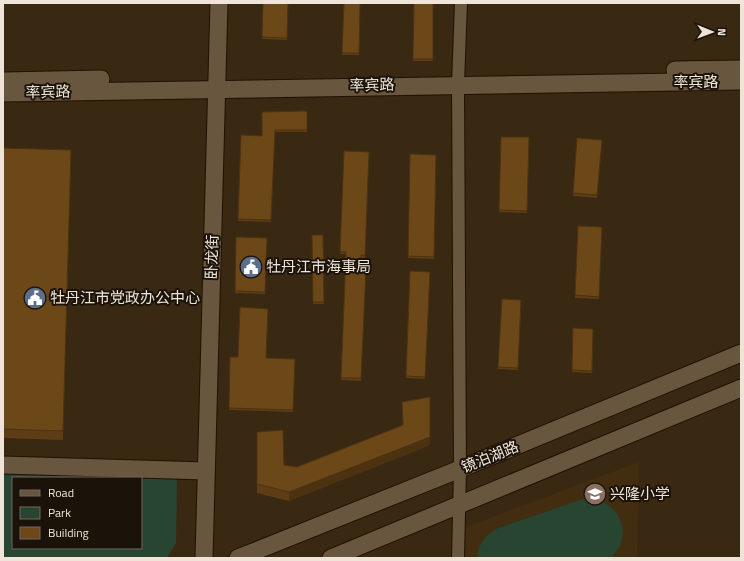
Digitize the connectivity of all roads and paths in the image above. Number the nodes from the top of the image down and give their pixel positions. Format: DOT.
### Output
graph roads {
  1 [pos="219,3"];
  2 [pos="461,3"];
  3 [pos="741,69"];
  4 [pos="458,79"];
  5 [pos="3,80"];
  6 [pos="741,81"];
  7 [pos="218,82"];
  8 [pos="3,93"];
  9 [pos="741,353"];
  10 [pos="741,388"];
  11 [pos="3,465"];
  12 [pos="460,469"];
  13 [pos="206,471"];
  14 [pos="459,505"];
  15 [pos="204,558"];
  16 [pos="238,558"];
  17 [pos="331,558"];
  18 [pos="458,558"];
  1 -- 7 [label="street, 卧龙街"];
  2 -- 4 [label="street"];
  3 -- 4 [label="street, 率宾路"];
  4 -- 6 [label="street, 率宾路"];
  4 -- 7 [label="street, 率宾路"];
  4 -- 12 [label="street"];
  5 -- 7 [label="street, 率宾路"];
  7 -- 8 [label="street, 率宾路"];
  7 -- 13 [label="street, 卧龙街"];
  9 -- 12 [label="street, 镜泊湖路"];
  10 -- 14 [label="street"];
  11 -- 13 [label="street"];
  12 -- 14 [label="street"];
  12 -- 16 [label="street, 镜泊湖路"];
  13 -- 15 [label="street, 卧龙街"];
  14 -- 17 [label="street"];
  14 -- 18 [label="street"];
}
